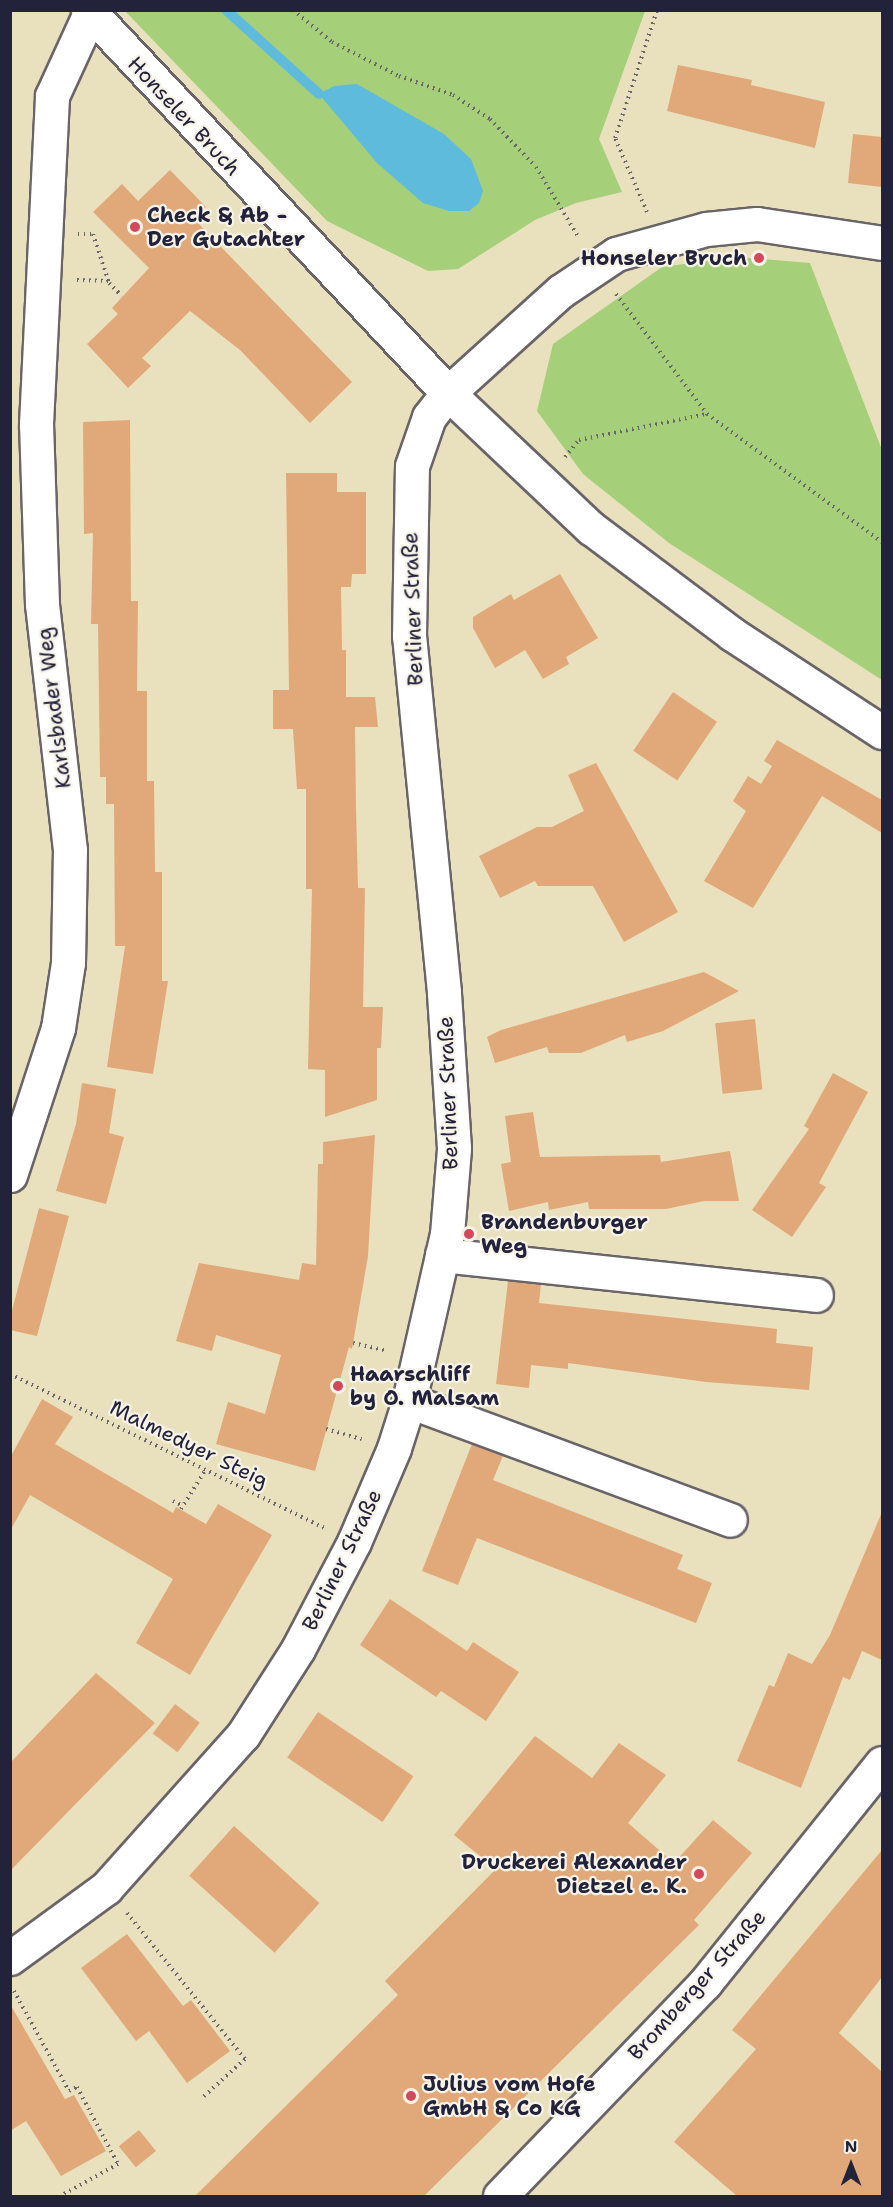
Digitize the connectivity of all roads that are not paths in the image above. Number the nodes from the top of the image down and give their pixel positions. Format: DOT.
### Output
graph roads {
  1 [pos="89,12"];
  2 [pos="882,243"];
  3 [pos="448,393"];
  4 [pos="882,732"];
  5 [pos="10,1174"];
  6 [pos="442,1255"];
  7 [pos="816,1295"];
  8 [pos="409,1401"];
  9 [pos="730,1520"];
  10 [pos="882,1764"];
  11 [pos="10,1958"];
  12 [pos="500,2196"];
  1 -- 3 [label="street, Honseler Bruch"];
  1 -- 5 [label="street, Karlsbader Weg"];
  2 -- 3 [label="street, Berliner Straße"];
  3 -- 4 [label="street, Honseler Bruch"];
  3 -- 6 [label="street, Berliner Straße"];
  6 -- 7 [label="street"];
  6 -- 8 [label="street, Berliner Straße"];
  8 -- 9 [label="street"];
  8 -- 11 [label="street, Berliner Straße"];
  10 -- 12 [label="street, Bromberger Straße"];
}
